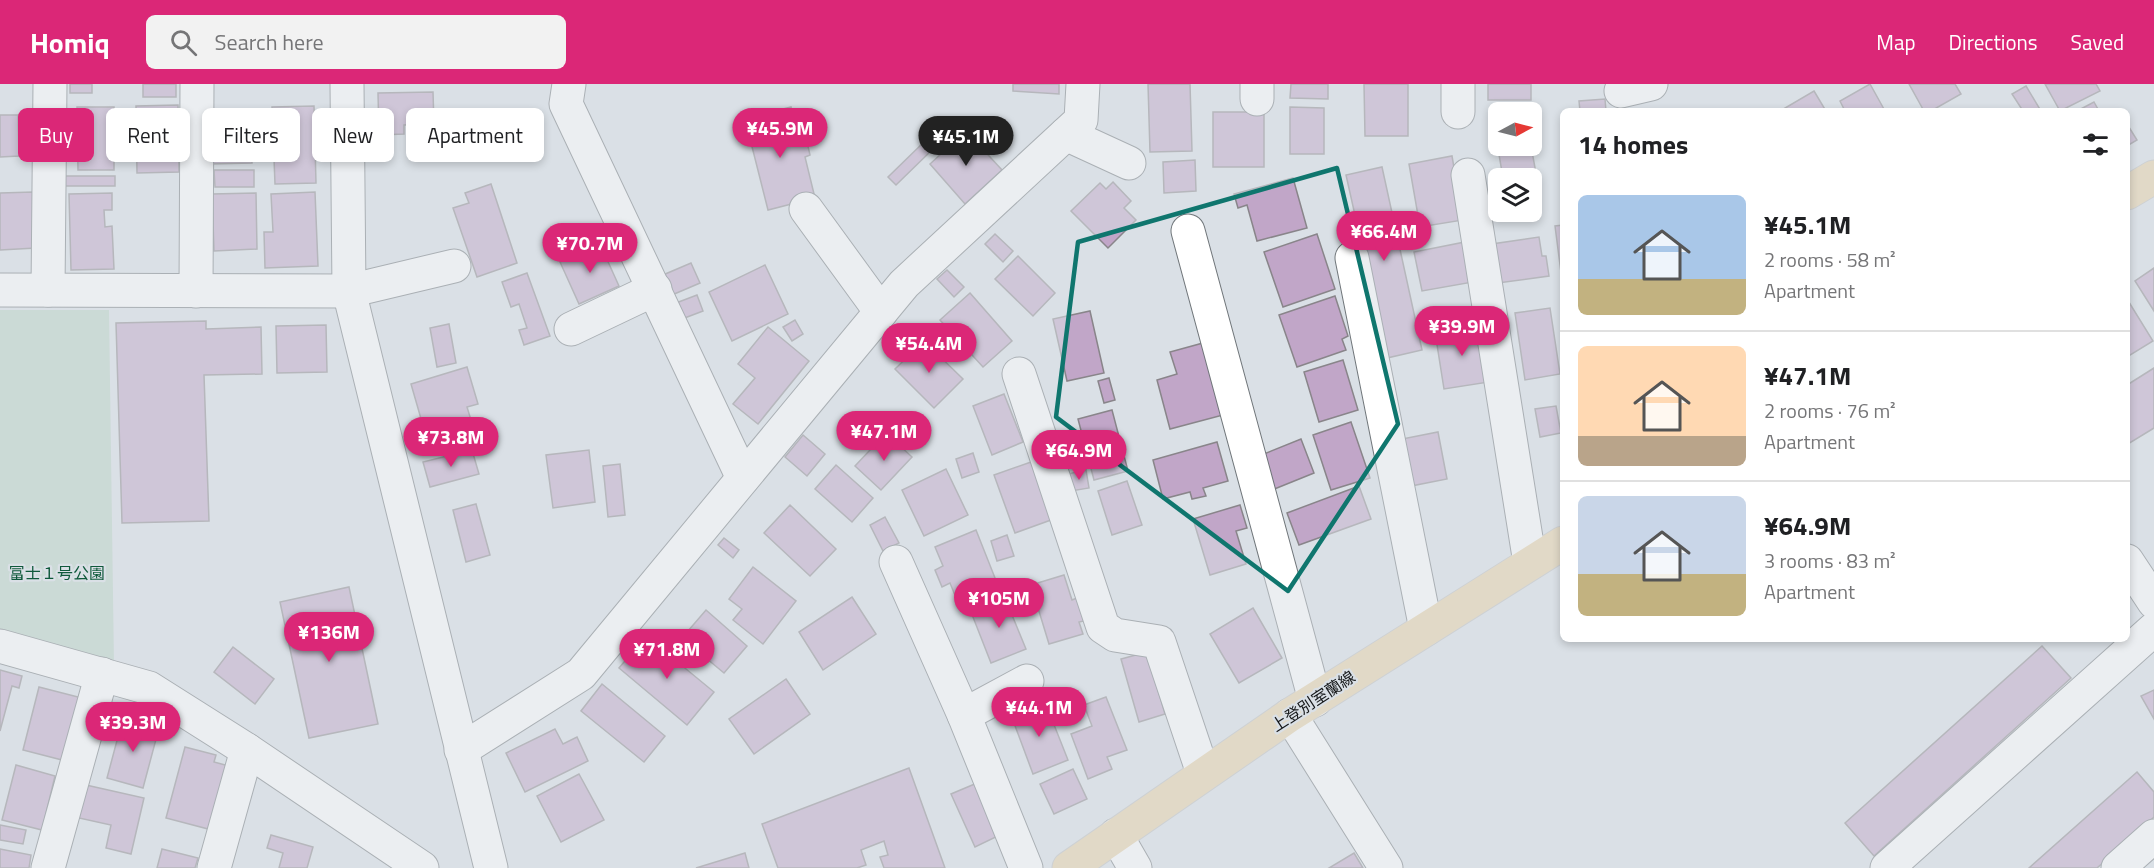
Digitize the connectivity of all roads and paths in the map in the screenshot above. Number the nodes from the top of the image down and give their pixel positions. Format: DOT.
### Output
graph roads {
  1 [pos="50,84"];
  2 [pos="197,84"];
  3 [pos="347,84"];
  4 [pos="569,84"];
  5 [pos="1083,84"];
  6 [pos="1066,134"];
  7 [pos="1129,163"];
  8 [pos="1468,175"];
  9 [pos="2154,177"];
  10 [pos="2130,191"];
  11 [pos="806,209"];
  12 [pos="1188,231"];
  13 [pos="1352,258"];
  14 [pos="454,266"];
  15 [pos="655,289"];
  16 [pos="0,290"];
  17 [pos="48,290"];
  18 [pos="196,291"];
  19 [pos="349,291"];
  20 [pos="881,312"];
  21 [pos="571,329"];
  22 [pos="1019,374"];
  23 [pos="743,478"];
  24 [pos="1560,545"];
  25 [pos="896,562"];
  26 [pos="1530,563"];
  27 [pos="2130,566"];
  28 [pos="2154,602"];
  29 [pos="1426,629"];
  30 [pos="2154,629"];
  31 [pos="0,646"];
  32 [pos="102,675"];
  33 [pos="1027,681"];
  34 [pos="1303,707"];
  35 [pos="964,715"];
  36 [pos="248,750"];
  37 [pos="461,750"];
  38 [pos="1203,773"];
  39 [pos="1116,835"];
  40 [pos="2154,836"];
  41 [pos="48,868"];
  42 [pos="214,868"];
  43 [pos="422,868"];
  44 [pos="490,868"];
  45 [pos="1026,868"];
  46 [pos="1069,868"];
  47 [pos="1135,868"];
  48 [pos="1386,868"];
  49 [pos="1887,868"];
  50 [pos="2118,868"];
  1 -- 17 [label="street"];
  2 -- 18 [label="street"];
  3 -- 19 [label="street"];
  4 -- 15 [label="street"];
  5 -- 6 [label="street"];
  6 -- 7 [label="street"];
  6 -- 20 [label="street"];
  8 -- 26 [label="street"];
  9 -- 10 [label="main road"];
  11 -- 20 [label="street"];
  12 -- 34 [label="street"];
  13 -- 29 [label="street"];
  14 -- 19 [label="street"];
  15 -- 21 [label="street"];
  15 -- 23 [label="street"];
  16 -- 17 [label="street"];
  17 -- 18 [label="street"];
  18 -- 19 [label="street"];
  19 -- 37 [label="street"];
  20 -- 23 [label="street"];
  22 -- 38 [label="street"];
  23 -- 37 [label="street"];
  24 -- 26 [label="main road, 上登別室蘭線"];
  25 -- 35 [label="street"];
  26 -- 29 [label="main road, 上登別室蘭線"];
  27 -- 28 [label="street"];
  29 -- 34 [label="main road, 上登別室蘭線"];
  30 -- 49 [label="street"];
  31 -- 32 [label="street"];
  32 -- 36 [label="street"];
  32 -- 41 [label="street"];
  33 -- 35 [label="street"];
  34 -- 38 [label="main road, 上登別室蘭線"];
  34 -- 48 [label="street"];
  35 -- 45 [label="street"];
  36 -- 42 [label="street"];
  36 -- 43 [label="street"];
  37 -- 44 [label="street"];
  38 -- 39 [label="main road, 上登別室蘭線"];
  39 -- 46 [label="main road, 上登別室蘭線"];
  39 -- 47 [label="street"];
  40 -- 50 [label="street"];
}
